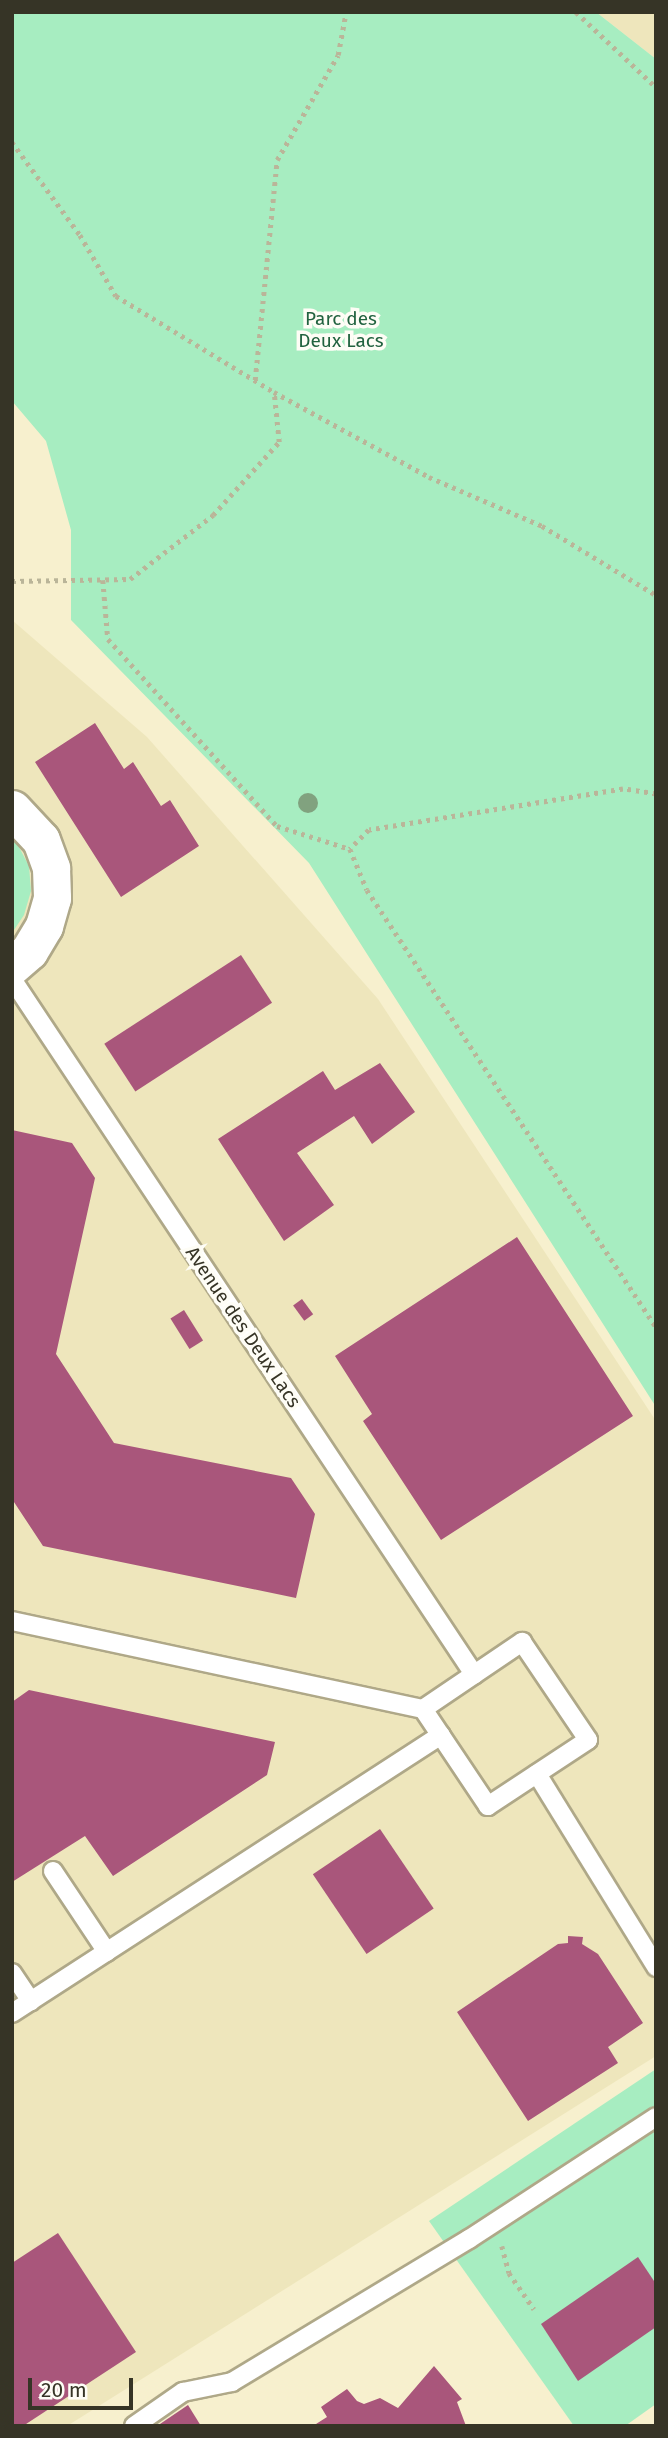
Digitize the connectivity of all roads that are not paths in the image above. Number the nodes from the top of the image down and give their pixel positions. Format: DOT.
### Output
graph roads {
  1 [pos="12,809"];
  2 [pos="12,966"];
  3 [pos="12,979"];
  4 [pos="12,1621"];
  5 [pos="474,1674"];
  6 [pos="423,1709"];
  7 [pos="440,1735"];
  8 [pos="537,1774"];
  9 [pos="53,1871"];
  10 [pos="107,1952"];
  11 [pos="656,1967"];
  12 [pos="12,1973"];
  13 [pos="31,2001"];
  14 [pos="12,2013"];
  15 [pos="656,2117"];
  16 [pos="134,2426"];
  1 -- 2 [label="street"];
  3 -- 5 [label="lane, Avenue des Deux Lacs"];
  4 -- 6 [label="lane"];
  5 -- 6 [label="lane"];
  5 -- 8 [label="lane"];
  6 -- 7 [label="lane"];
  7 -- 8 [label="lane"];
  7 -- 10 [label="lane"];
  8 -- 11 [label="lane"];
  9 -- 10 [label="lane"];
  10 -- 13 [label="lane"];
  12 -- 13 [label="lane"];
  13 -- 14 [label="lane"];
  15 -- 16 [label="lane"];
}
